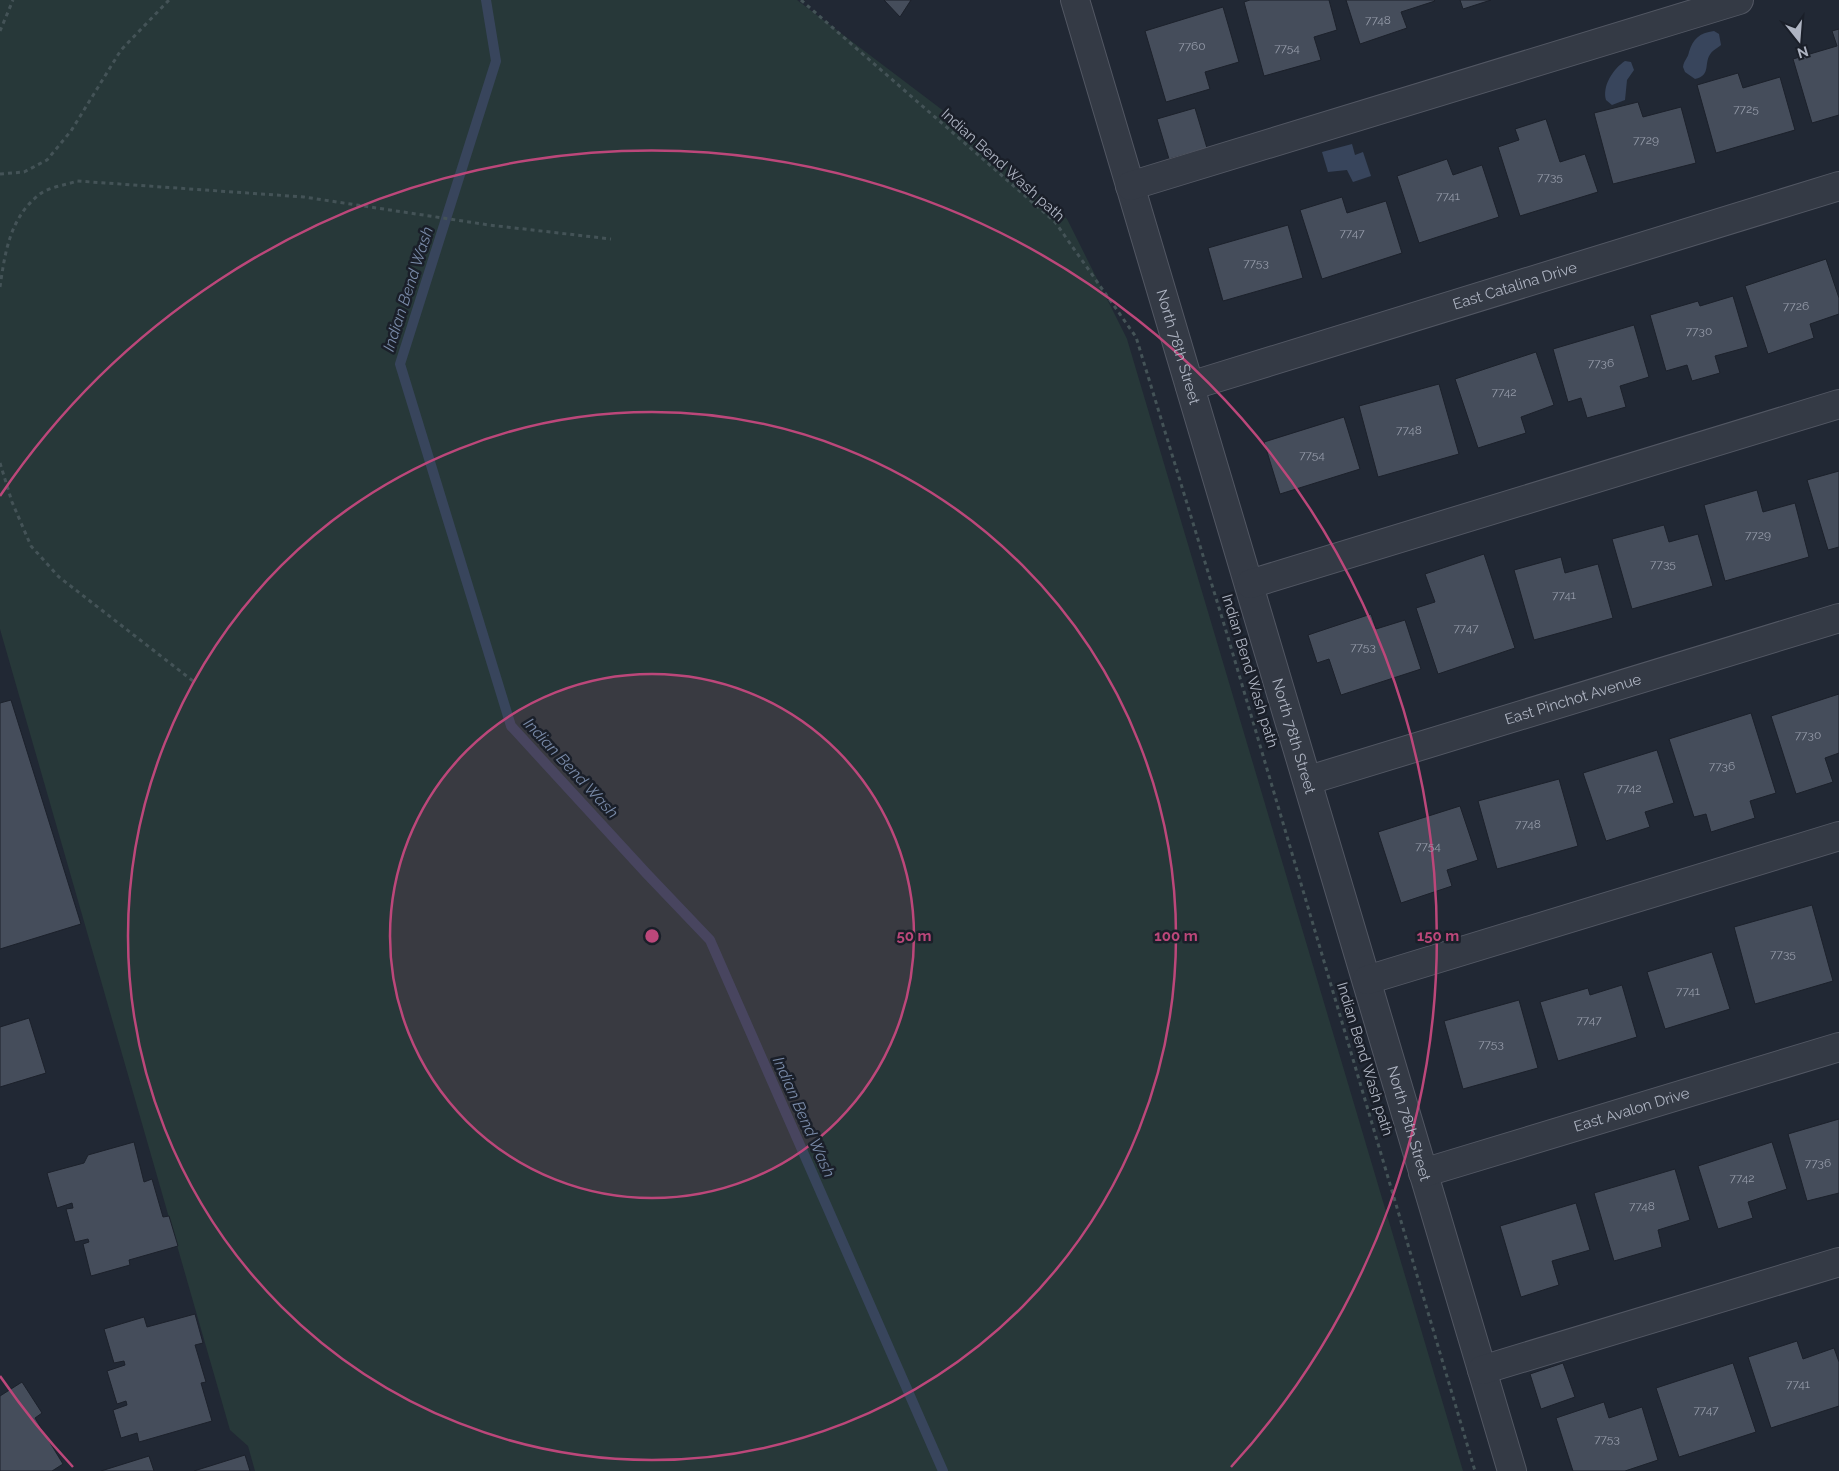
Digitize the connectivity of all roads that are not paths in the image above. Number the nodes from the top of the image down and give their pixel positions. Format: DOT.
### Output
graph roads {
  1 [pos="1075,0"];
  2 [pos="1739,0"];
  3 [pos="1130,186"];
  4 [pos="1839,186"];
  5 [pos="1190,386"];
  6 [pos="1839,404"];
  7 [pos="1250,584"];
  8 [pos="1839,618"];
  9 [pos="1308,780"];
  10 [pos="1839,836"];
  11 [pos="1366,980"];
  12 [pos="1839,1047"];
  13 [pos="1422,1173"];
  14 [pos="1839,1262"];
  15 [pos="1482,1370"];
  16 [pos="1512,1471"];
  1 -- 3 [label="street, North 78th Street"];
  2 -- 3 [label="street"];
  3 -- 5 [label="street, North 78th Street"];
  4 -- 5 [label="street, East Catalina Drive"];
  5 -- 7 [label="street, North 78th Street"];
  6 -- 7 [label="street"];
  7 -- 9 [label="street, North 78th Street"];
  8 -- 9 [label="street, East Pinchot Avenue"];
  9 -- 11 [label="street, North 78th Street"];
  10 -- 11 [label="street"];
  11 -- 13 [label="street, North 78th Street"];
  12 -- 13 [label="street, East Avalon Drive"];
  13 -- 15 [label="street, North 78th Street"];
  14 -- 15 [label="street"];
  15 -- 16 [label="street, North 78th Street"];
}
